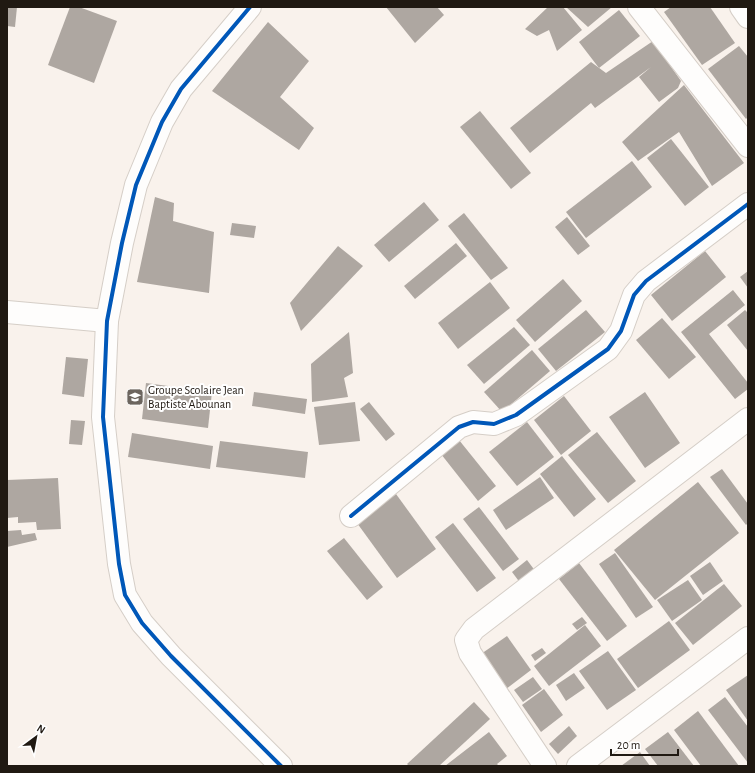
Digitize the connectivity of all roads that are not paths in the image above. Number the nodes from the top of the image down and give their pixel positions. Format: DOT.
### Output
graph roads {
  1 [pos="250,7"];
  2 [pos="639,7"];
  3 [pos="740,7"];
  4 [pos="748,17"];
  5 [pos="748,146"];
  6 [pos="748,204"];
  7 [pos="7,312"];
  8 [pos="107,321"];
  9 [pos="748,419"];
  10 [pos="351,516"];
  11 [pos="748,638"];
  12 [pos="281,766"];
  13 [pos="545,766"];
  14 [pos="578,766"];
  1 -- 8 [label="street"];
  2 -- 5 [label="street"];
  3 -- 4 [label="street"];
  6 -- 10 [label="street"];
  7 -- 8 [label="street"];
  8 -- 12 [label="street"];
  9 -- 13 [label="street"];
  11 -- 14 [label="street"];
}
